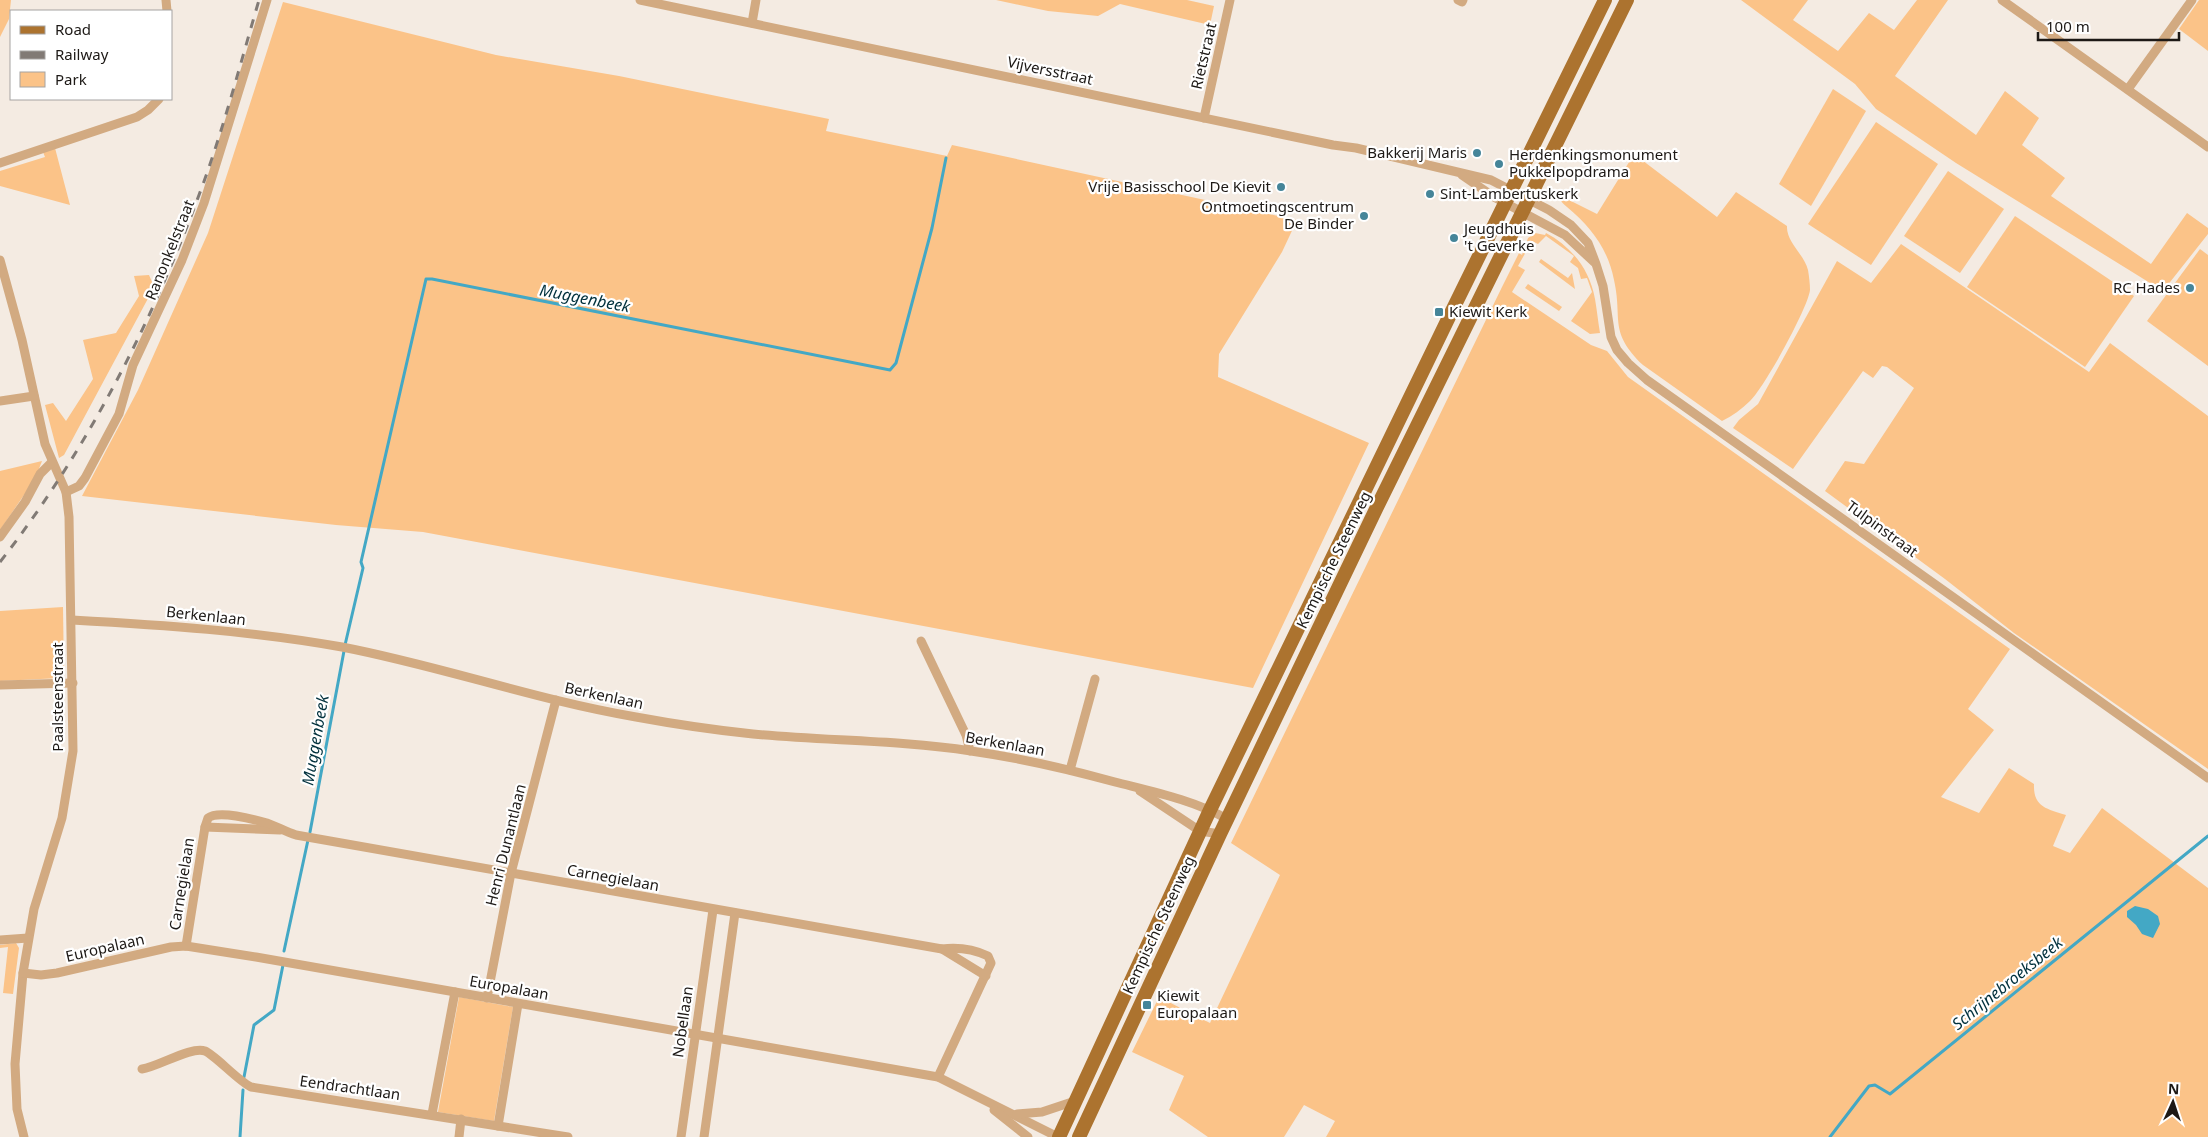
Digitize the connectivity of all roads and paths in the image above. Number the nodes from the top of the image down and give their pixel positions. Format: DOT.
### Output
graph roads {
  1 [pos="267,0"];
  2 [pos="640,0"];
  3 [pos="756,0"];
  4 [pos="1230,0"];
  5 [pos="1458,0"];
  6 [pos="1463,0"];
  7 [pos="1606,0"];
  8 [pos="1627,0"];
  9 [pos="2002,0"];
  10 [pos="2187,2"];
  11 [pos="752,23"];
  12 [pos="2128,89"];
  13 [pos="158,100"];
  14 [pos="1204,118"];
  15 [pos="2208,148"];
  16 [pos="0,163"];
  17 [pos="1456,170"];
  18 [pos="1509,197"];
  19 [pos="1525,205"];
  20 [pos="0,260"];
  21 [pos="1596,264"];
  22 [pos="34,396"];
  23 [pos="0,401"];
  24 [pos="52,462"];
  25 [pos="66,492"];
  26 [pos="0,536"];
  27 [pos="72,620"];
  28 [pos="921,641"];
  29 [pos="1095,679"];
  30 [pos="73,683"];
  31 [pos="0,685"];
  32 [pos="556,700"];
  33 [pos="970,751"];
  34 [pos="1070,770"];
  35 [pos="2208,778"];
  36 [pos="1133,786"];
  37 [pos="1210,810"];
  38 [pos="1227,819"];
  39 [pos="205,827"];
  40 [pos="280,830"];
  41 [pos="1200,831"];
  42 [pos="1220,834"];
  43 [pos="511,873"];
  44 [pos="713,910"];
  45 [pos="735,913"];
  46 [pos="28,938"];
  47 [pos="0,940"];
  48 [pos="186,946"];
  49 [pos="942,950"];
  50 [pos="23,973"];
  51 [pos="986,976"];
  52 [pos="455,992"];
  53 [pos="487,998"];
  54 [pos="518,1004"];
  55 [pos="695,1034"];
  56 [pos="718,1038"];
  57 [pos="142,1069"];
  58 [pos="938,1077"];
  59 [pos="985,1101"];
  60 [pos="1075,1101"];
  61 [pos="432,1114"];
  62 [pos="1012,1114"];
  63 [pos="461,1119"];
  64 [pos="498,1126"];
  65 [pos="24,1137"];
  66 [pos="459,1137"];
  67 [pos="568,1137"];
  68 [pos="682,1137"];
  69 [pos="704,1137"];
  70 [pos="1028,1137"];
  71 [pos="1058,1137"];
  72 [pos="1079,1137"];
  1 -- 25 [label="street, Ranonkelstraat"];
  2 -- 11 [label="street, Vijversstraat"];
  3 -- 11 [label="street"];
  4 -- 14 [label="street, Rietstraat"];
  5 -- 6 [label="street"];
  7 -- 18 [label="main road, Kempische Steenweg"];
  8 -- 19 [label="main road, Kempische Steenweg"];
  9 -- 12 [label="street"];
  10 -- 12 [label="street"];
  11 -- 14 [label="street, Vijversstraat"];
  12 -- 15 [label="street"];
  13 -- 16 [label="street"];
  14 -- 17 [label="street, Vijversstraat"];
  17 -- 18 [label="street, Vijversstraat"];
  17 -- 18 [label="street, Vijversstraat"];
  18 -- 19 [label="street, Vijversstraat"];
  18 -- 19 [label="street, Tulpinstraat"];
  18 -- 37 [label="main road, Kempische Steenweg"];
  19 -- 21 [label="street, Tulpinstraat"];
  19 -- 21 [label="street, Tulpinstraat"];
  19 -- 38 [label="main road, Kempische Steenweg"];
  20 -- 22 [label="street, Paalsteenstraat"];
  21 -- 35 [label="street, Tulpinstraat"];
  22 -- 23 [label="street"];
  22 -- 24 [label="street, Paalsteenstraat"];
  24 -- 25 [label="street, Paalsteenstraat"];
  24 -- 26 [label="street"];
  25 -- 27 [label="street, Paalsteenstraat"];
  27 -- 30 [label="street, Paalsteenstraat"];
  27 -- 32 [label="street, Berkenlaan"];
  28 -- 33 [label="street"];
  29 -- 34 [label="street"];
  30 -- 31 [label="street"];
  30 -- 46 [label="street, Paalsteenstraat"];
  32 -- 33 [label="street, Berkenlaan"];
  32 -- 43 [label="street, Henri Dunantlaan"];
  33 -- 34 [label="street, Berkenlaan"];
  34 -- 36 [label="street, Berkenlaan"];
  36 -- 37 [label="street, Berkenlaan"];
  36 -- 41 [label="street, Berkenlaan"];
  37 -- 38 [label="street, Berkenlaan"];
  37 -- 41 [label="main road, Kempische Steenweg"];
  38 -- 42 [label="main road, Kempische Steenweg"];
  39 -- 40 [label="street, Carnegielaan"];
  39 -- 40 [label="street, Carnegielaan"];
  39 -- 48 [label="street, Carnegielaan"];
  40 -- 43 [label="street, Carnegielaan"];
  41 -- 42 [label="street, Berkenlaan"];
  41 -- 60 [label="main road, Kempische Steenweg"];
  42 -- 72 [label="main road, Kempische Steenweg"];
  43 -- 44 [label="street, Carnegielaan"];
  43 -- 53 [label="street, Henri Dunantlaan"];
  44 -- 45 [label="street, Carnegielaan"];
  44 -- 55 [label="street, Nobellaan"];
  45 -- 49 [label="street, Carnegielaan"];
  45 -- 56 [label="street"];
  46 -- 47 [label="street"];
  46 -- 50 [label="street, Paalsteenstraat"];
  48 -- 50 [label="street, Europalaan"];
  48 -- 52 [label="street, Europalaan"];
  49 -- 51 [label="street, Carnegielaan"];
  49 -- 51 [label="street, Carnegielaan"];
  50 -- 65 [label="street, Paalsteenstraat"];
  51 -- 58 [label="street, Carnegielaan"];
  52 -- 53 [label="street, Europalaan"];
  52 -- 61 [label="street"];
  53 -- 54 [label="street, Europalaan"];
  54 -- 55 [label="street, Europalaan"];
  54 -- 64 [label="street"];
  55 -- 56 [label="street, Europalaan"];
  55 -- 68 [label="street, Nobellaan"];
  56 -- 58 [label="street, Europalaan"];
  56 -- 69 [label="street"];
  57 -- 61 [label="street, Eendrachtlaan"];
  58 -- 59 [label="street, Europalaan"];
  59 -- 62 [label="street, Europalaan"];
  59 -- 70 [label="street, Europalaan"];
  60 -- 62 [label="street, Europalaan"];
  60 -- 71 [label="main road, Kempische Steenweg"];
  61 -- 63 [label="street, Eendrachtlaan"];
  62 -- 71 [label="street, Europalaan"];
  63 -- 64 [label="street, Eendrachtlaan"];
  63 -- 66 [label="street"];
  64 -- 67 [label="street, Eendrachtlaan"];
}
